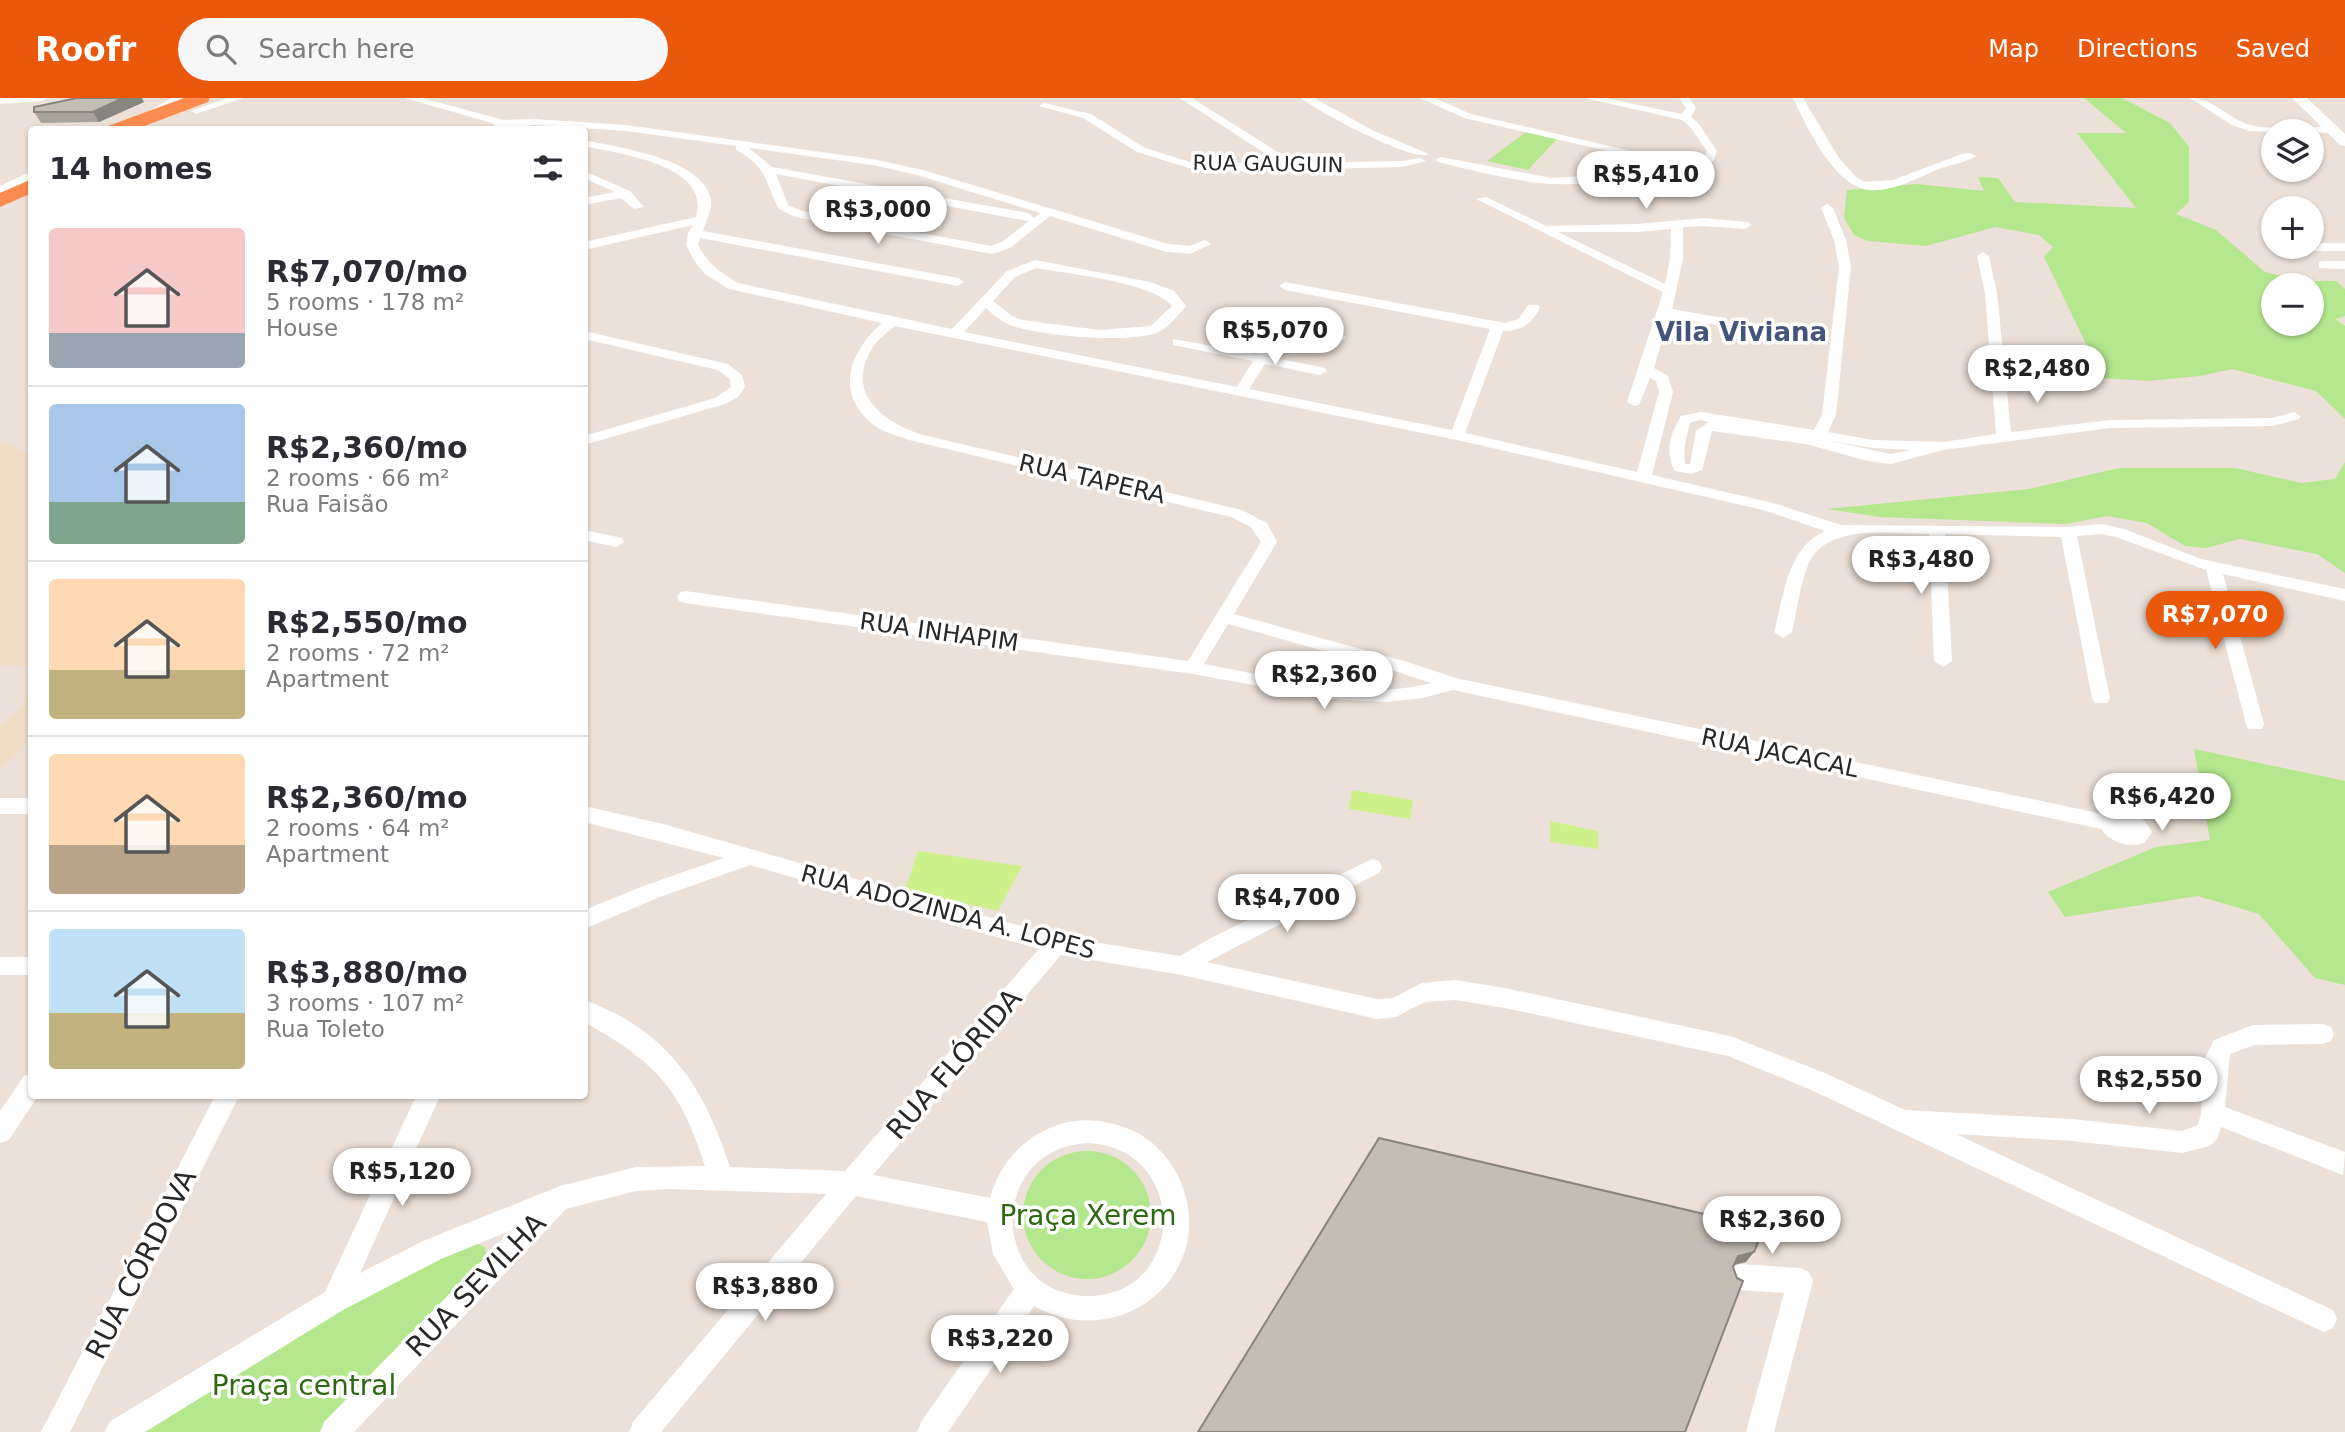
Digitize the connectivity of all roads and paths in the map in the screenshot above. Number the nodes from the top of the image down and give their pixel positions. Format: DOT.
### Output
graph roads {
  1 [pos="42,98"];
  2 [pos="180,98"];
  3 [pos="222,98"];
  4 [pos="238,98"];
  5 [pos="410,98"];
  6 [pos="1185,98"];
  7 [pos="1306,98"];
  8 [pos="1425,98"];
  9 [pos="1590,98"];
  10 [pos="1684,98"];
  11 [pos="1798,98"];
  12 [pos="2195,98"];
  13 [pos="2300,98"];
  14 [pos="0,101"];
  15 [pos="200,102"];
  16 [pos="1044,106"];
  17 [pos="1685,118"];
  18 [pos="129,126"];
  19 [pos="132,126"];
  20 [pos="167,126"];
  21 [pos="499,126"];
  22 [pos="588,127"];
  23 [pos="2330,130"];
  24 [pos="730,142"];
  25 [pos="2345,142"];
  26 [pos="588,144"];
  27 [pos="1970,156"];
  28 [pos="1422,157"];
  29 [pos="1291,166"];
  30 [pos="1686,166"];
  31 [pos="28,168"];
  32 [pos="771,170"];
  33 [pos="28,176"];
  34 [pos="588,176"];
  35 [pos="0,182"];
  36 [pos="28,187"];
  37 [pos="0,190"];
  38 [pos="626,193"];
  39 [pos="28,199"];
  40 [pos="1482,199"];
  41 [pos="0,201"];
  42 [pos="588,201"];
  43 [pos="638,207"];
  44 [pos="1827,208"];
  45 [pos="0,213"];
  46 [pos="1044,216"];
  47 [pos="1676,224"];
  48 [pos="1745,225"];
  49 [pos="697,227"];
  50 [pos="1545,228"];
  51 [pos="1205,244"];
  52 [pos="588,245"];
  53 [pos="2324,247"];
  54 [pos="2345,247"];
  55 [pos="1983,256"];
  56 [pos="2323,265"];
  57 [pos="2345,265"];
  58 [pos="958,282"];
  59 [pos="1285,286"];
  60 [pos="1668,289"];
  61 [pos="986,302"];
  62 [pos="1533,308"];
  63 [pos="1663,312"];
  64 [pos="1233,317"];
  65 [pos="892,321"];
  66 [pos="1723,322"];
  67 [pos="1282,326"];
  68 [pos="1498,326"];
  69 [pos="955,334"];
  70 [pos="588,336"];
  71 [pos="1339,338"];
  72 [pos="1178,342"];
  73 [pos="1260,359"];
  74 [pos="1647,370"];
  75 [pos="1320,371"];
  76 [pos="1241,391"];
  77 [pos="1634,402"];
  78 [pos="2003,406"];
  79 [pos="1829,415"];
  80 [pos="2294,416"];
  81 [pos="2059,429"];
  82 [pos="1457,436"];
  83 [pos="2004,436"];
  84 [pos="1821,439"];
  85 [pos="588,440"];
  86 [pos="1845,444"];
  87 [pos="1687,462"];
  88 [pos="1643,480"];
  89 [pos="1680,487"];
  90 [pos="1937,529"];
  91 [pos="1840,530"];
  92 [pos="2068,532"];
  93 [pos="588,536"];
  94 [pos="615,542"];
  95 [pos="2213,567"];
  96 [pos="2345,595"];
  97 [pos="685,597"];
  98 [pos="1224,617"];
  99 [pos="1783,632"];
  100 [pos="1943,661"];
  101 [pos="1193,668"];
  102 [pos="1454,684"];
  103 [pos="2101,698"];
  104 [pos="2255,724"];
  105 [pos="0,806"];
  106 [pos="28,806"];
  107 [pos="588,815"];
  108 [pos="2107,823"];
  109 [pos="747,858"];
  110 [pos="1373,867"];
  111 [pos="588,918"];
  112 [pos="1056,945"];
  113 [pos="0,966"];
  114 [pos="28,966"];
  115 [pos="1182,966"];
  116 [pos="588,1012"];
  117 [pos="2323,1034"];
  118 [pos="28,1090"];
  119 [pos="225,1099"];
  120 [pos="427,1099"];
  121 [pos="2213,1113"];
  122 [pos="1898,1119"];
  123 [pos="0,1132"];
  124 [pos="2343,1163"];
  125 [pos="721,1176"];
  126 [pos="852,1183"];
  127 [pos="560,1198"];
  128 [pos="999,1212"];
  129 [pos="1740,1277"];
  130 [pos="1029,1290"];
  131 [pos="334,1301"];
  132 [pos="2324,1319"];
  133 [pos="55,1432"];
  134 [pos="119,1432"];
  135 [pos="334,1432"];
  136 [pos="643,1432"];
  137 [pos="931,1432"];
  138 [pos="1760,1432"];
  1 -- 14 [label="street"];
  2 -- 18 [label="street"];
  3 -- 15 [label="highway"];
  4 -- 15 [label="street"];
  5 -- 21 [label="street"];
  6 -- 29 [label="street"];
  7 -- 28 [label="street"];
  8 -- 30 [label="street"];
  9 -- 17 [label="street"];
  10 -- 17 [label="street"];
  11 -- 27 [label="street"];
  12 -- 23 [label="street"];
  13 -- 23 [label="street"];
  15 -- 19 [label="highway"];
  15 -- 20 [label="highway"];
  16 -- 29 [label="street, RUA GAUGUIN"];
  17 -- 30 [label="street"];
  22 -- 24 [label="street"];
  23 -- 25 [label="street"];
  24 -- 32 [label="street"];
  24 -- 46 [label="street"];
  26 -- 49 [label="street"];
  28 -- 29 [label="street, RUA GAUGUIN"];
  28 -- 30 [label="street, RUA GAUGUIN"];
  31 -- 35 [label="street"];
  32 -- 46 [label="street"];
  32 -- 46 [label="street"];
  33 -- 37 [label="street"];
  34 -- 38 [label="street"];
  36 -- 41 [label="highway"];
  38 -- 42 [label="street"];
  38 -- 43 [label="street"];
  39 -- 45 [label="highway"];
  40 -- 50 [label="street"];
  44 -- 79 [label="street"];
  46 -- 51 [label="street"];
  47 -- 48 [label="street"];
  47 -- 50 [label="street"];
  47 -- 60 [label="street"];
  49 -- 52 [label="street"];
  49 -- 58 [label="street"];
  49 -- 65 [label="street"];
  50 -- 60 [label="street"];
  53 -- 54 [label="street"];
  55 -- 78 [label="street"];
  56 -- 57 [label="street"];
  59 -- 68 [label="street"];
  60 -- 63 [label="street"];
  61 -- 61 [label="street"];
  61 -- 69 [label="street"];
  62 -- 68 [label="street"];
  63 -- 66 [label="street"];
  63 -- 74 [label="street"];
  64 -- 67 [label="street"];
  65 -- 69 [label="street"];
  65 -- 98 [label="street, RUA TAPERA"];
  67 -- 71 [label="street"];
  67 -- 73 [label="street"];
  68 -- 82 [label="street"];
  69 -- 76 [label="street"];
  70 -- 85 [label="street"];
  72 -- 73 [label="street"];
  73 -- 75 [label="street"];
  73 -- 76 [label="street"];
  74 -- 77 [label="street"];
  74 -- 88 [label="street"];
  76 -- 82 [label="street"];
  78 -- 81 [label="street"];
  78 -- 83 [label="street"];
  79 -- 84 [label="street"];
  79 -- 86 [label="street"];
  80 -- 81 [label="street"];
  81 -- 83 [label="street"];
  82 -- 88 [label="street"];
  83 -- 86 [label="street"];
  84 -- 86 [label="street"];
  84 -- 87 [label="street"];
  84 -- 87 [label="street"];
  87 -- 89 [label="street"];
  88 -- 89 [label="street"];
  89 -- 91 [label="street"];
  90 -- 91 [label="street"];
  90 -- 92 [label="street"];
  90 -- 100 [label="street"];
  91 -- 99 [label="street"];
  92 -- 95 [label="street"];
  92 -- 103 [label="street"];
  93 -- 94 [label="street"];
  95 -- 96 [label="street"];
  95 -- 104 [label="street"];
  97 -- 101 [label="street, RUA INHAPIM"];
  98 -- 101 [label="street, RUA TAPERA"];
  98 -- 102 [label="street, RUA JACACAL"];
  101 -- 102 [label="street"];
  102 -- 108 [label="street, RUA JACACAL"];
  105 -- 106 [label="street"];
  107 -- 109 [label="street, RUA ADOZINDA A. LOPES"];
  109 -- 111 [label="street"];
  109 -- 112 [label="street, RUA ADOZINDA A. LOPES"];
  110 -- 115 [label="street"];
  112 -- 115 [label="street, RUA ADOZINDA A. LOPES"];
  112 -- 126 [label="street, RUA FLÓRIDA"];
  113 -- 114 [label="street"];
  115 -- 122 [label="street, RUA ADOZINDA A. LOPES"];
  116 -- 125 [label="street"];
  117 -- 121 [label="street"];
  118 -- 123 [label="street"];
  119 -- 133 [label="street, RUA CÓRDOVA"];
  120 -- 131 [label="street"];
  121 -- 122 [label="street"];
  121 -- 124 [label="street"];
  122 -- 132 [label="street, RUA ADOZINDA A. LOPES"];
  125 -- 126 [label="street"];
  125 -- 127 [label="street"];
  126 -- 128 [label="street"];
  126 -- 136 [label="street, RUA FLÓRIDA"];
  127 -- 131 [label="street"];
  127 -- 135 [label="street, RUA SEVILHA"];
  128 -- 130 [label="street"];
  128 -- 130 [label="street"];
  129 -- 138 [label="street"];
  130 -- 137 [label="street"];
  131 -- 134 [label="street"];
}
